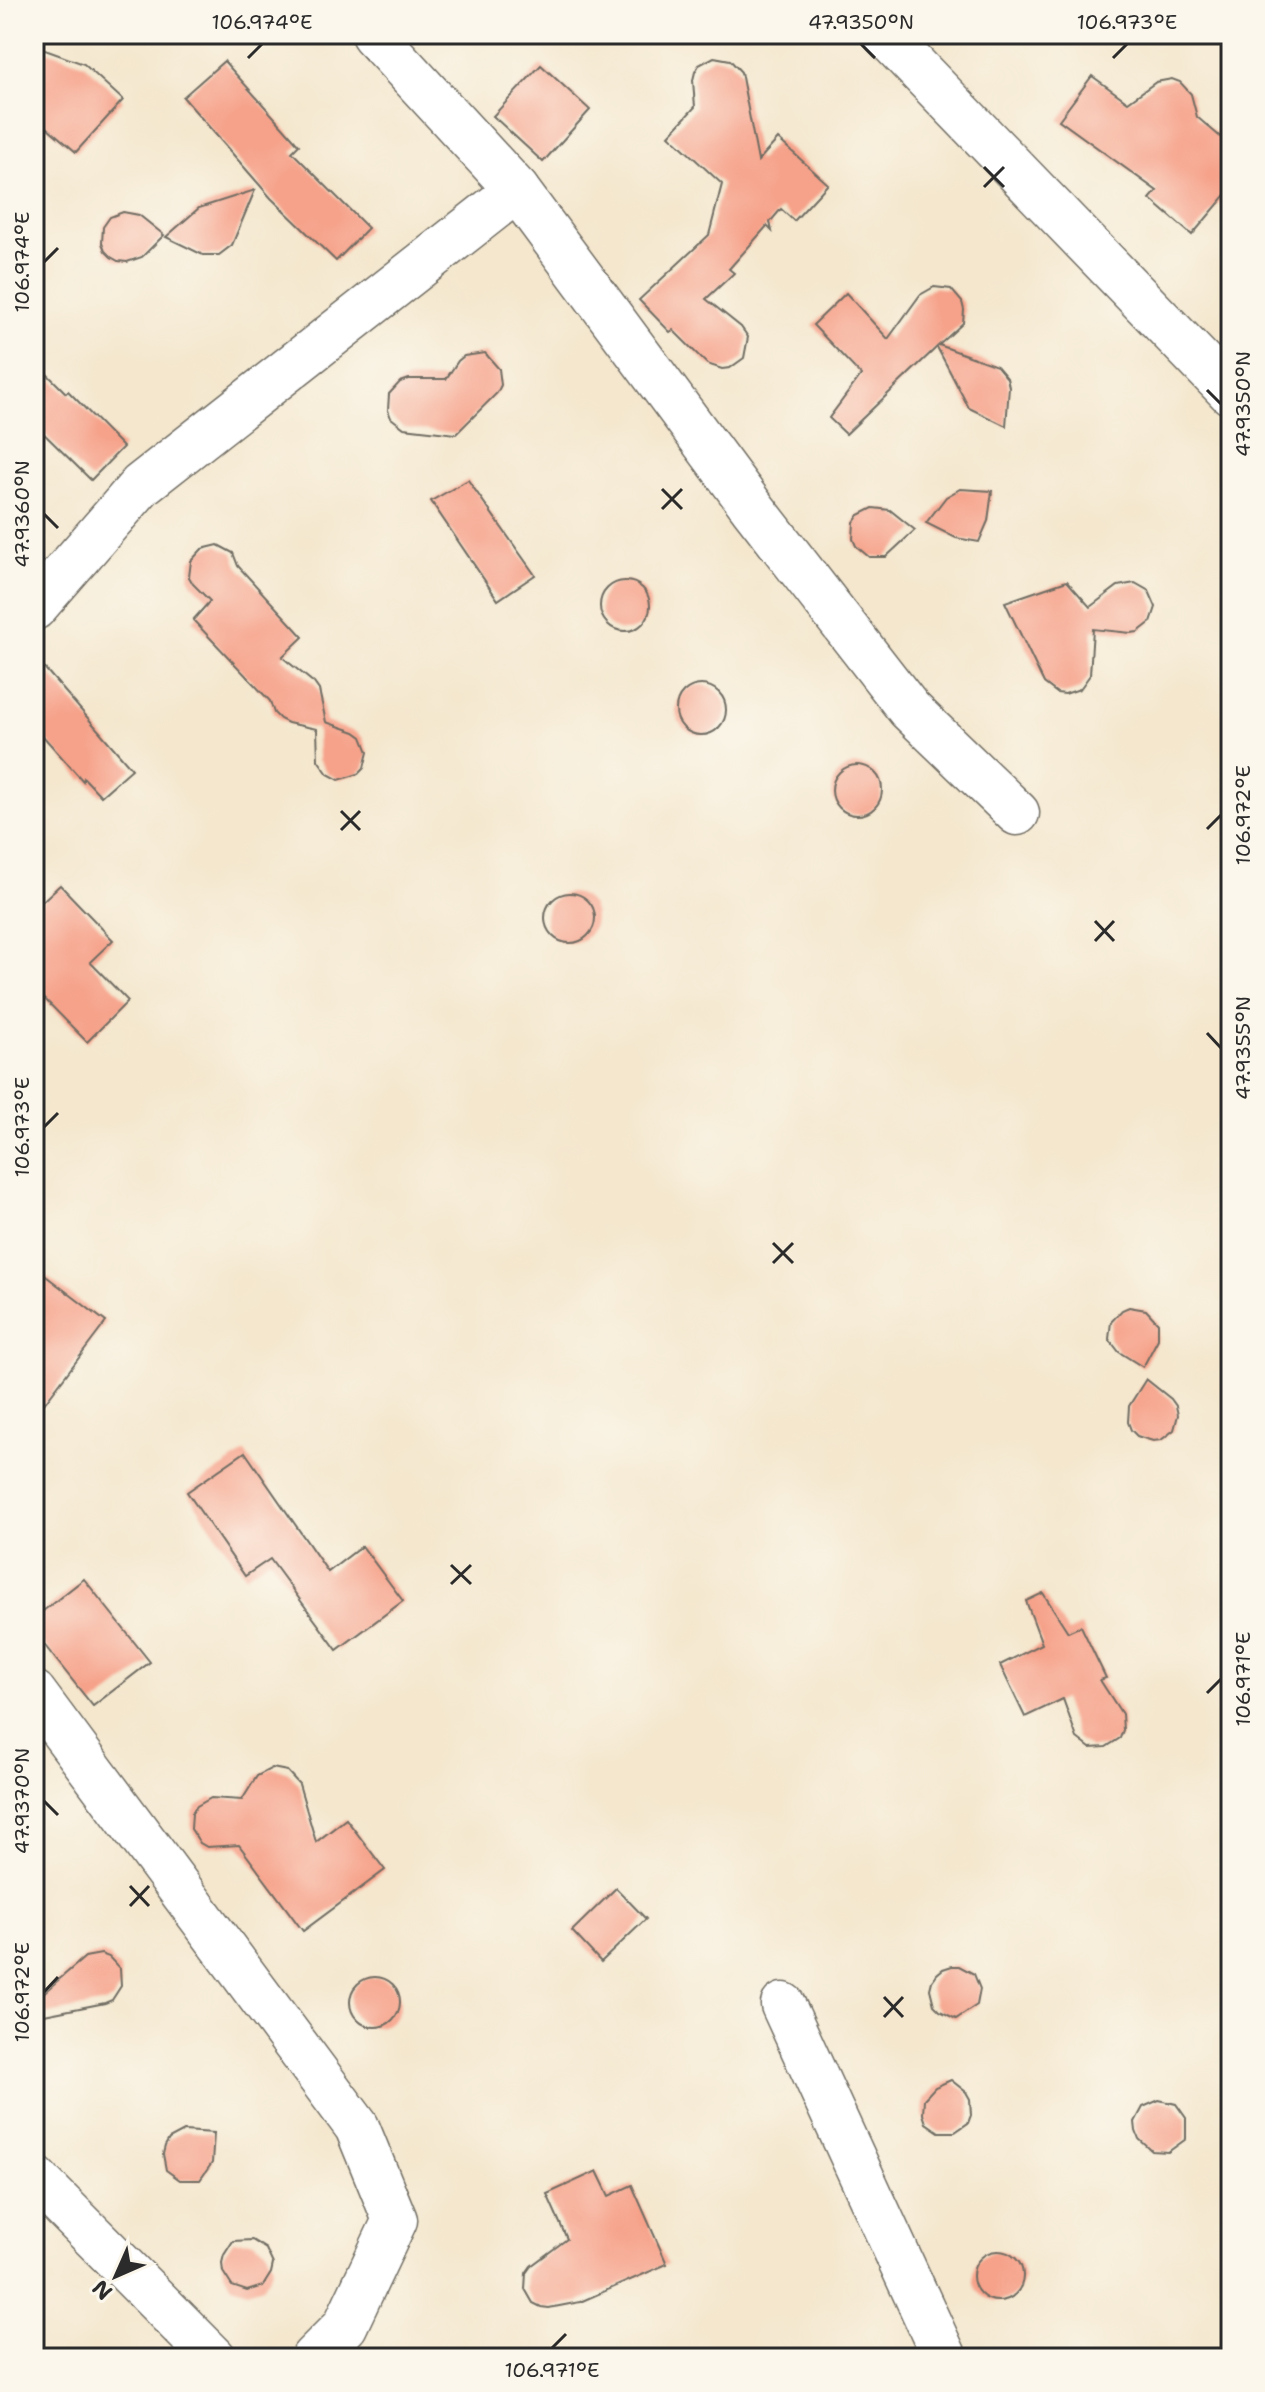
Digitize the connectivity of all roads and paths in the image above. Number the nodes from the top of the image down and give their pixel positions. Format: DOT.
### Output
graph roads {
  1 [pos="373,34"];
  2 [pos="884,34"];
  3 [pos="517,190"];
  4 [pos="1231,393"];
  5 [pos="34,608"];
  6 [pos="1017,813"];
  7 [pos="34,1693"];
  8 [pos="783,2005"];
  9 [pos="34,2177"];
  10 [pos="214,2358"];
  11 [pos="313,2358"];
  12 [pos="945,2358"];
  1 -- 3 [label="street"];
  2 -- 4 [label="street"];
  3 -- 5 [label="street"];
  3 -- 6 [label="street"];
  7 -- 11 [label="street"];
  8 -- 12 [label="street"];
  9 -- 10 [label="street"];
}
